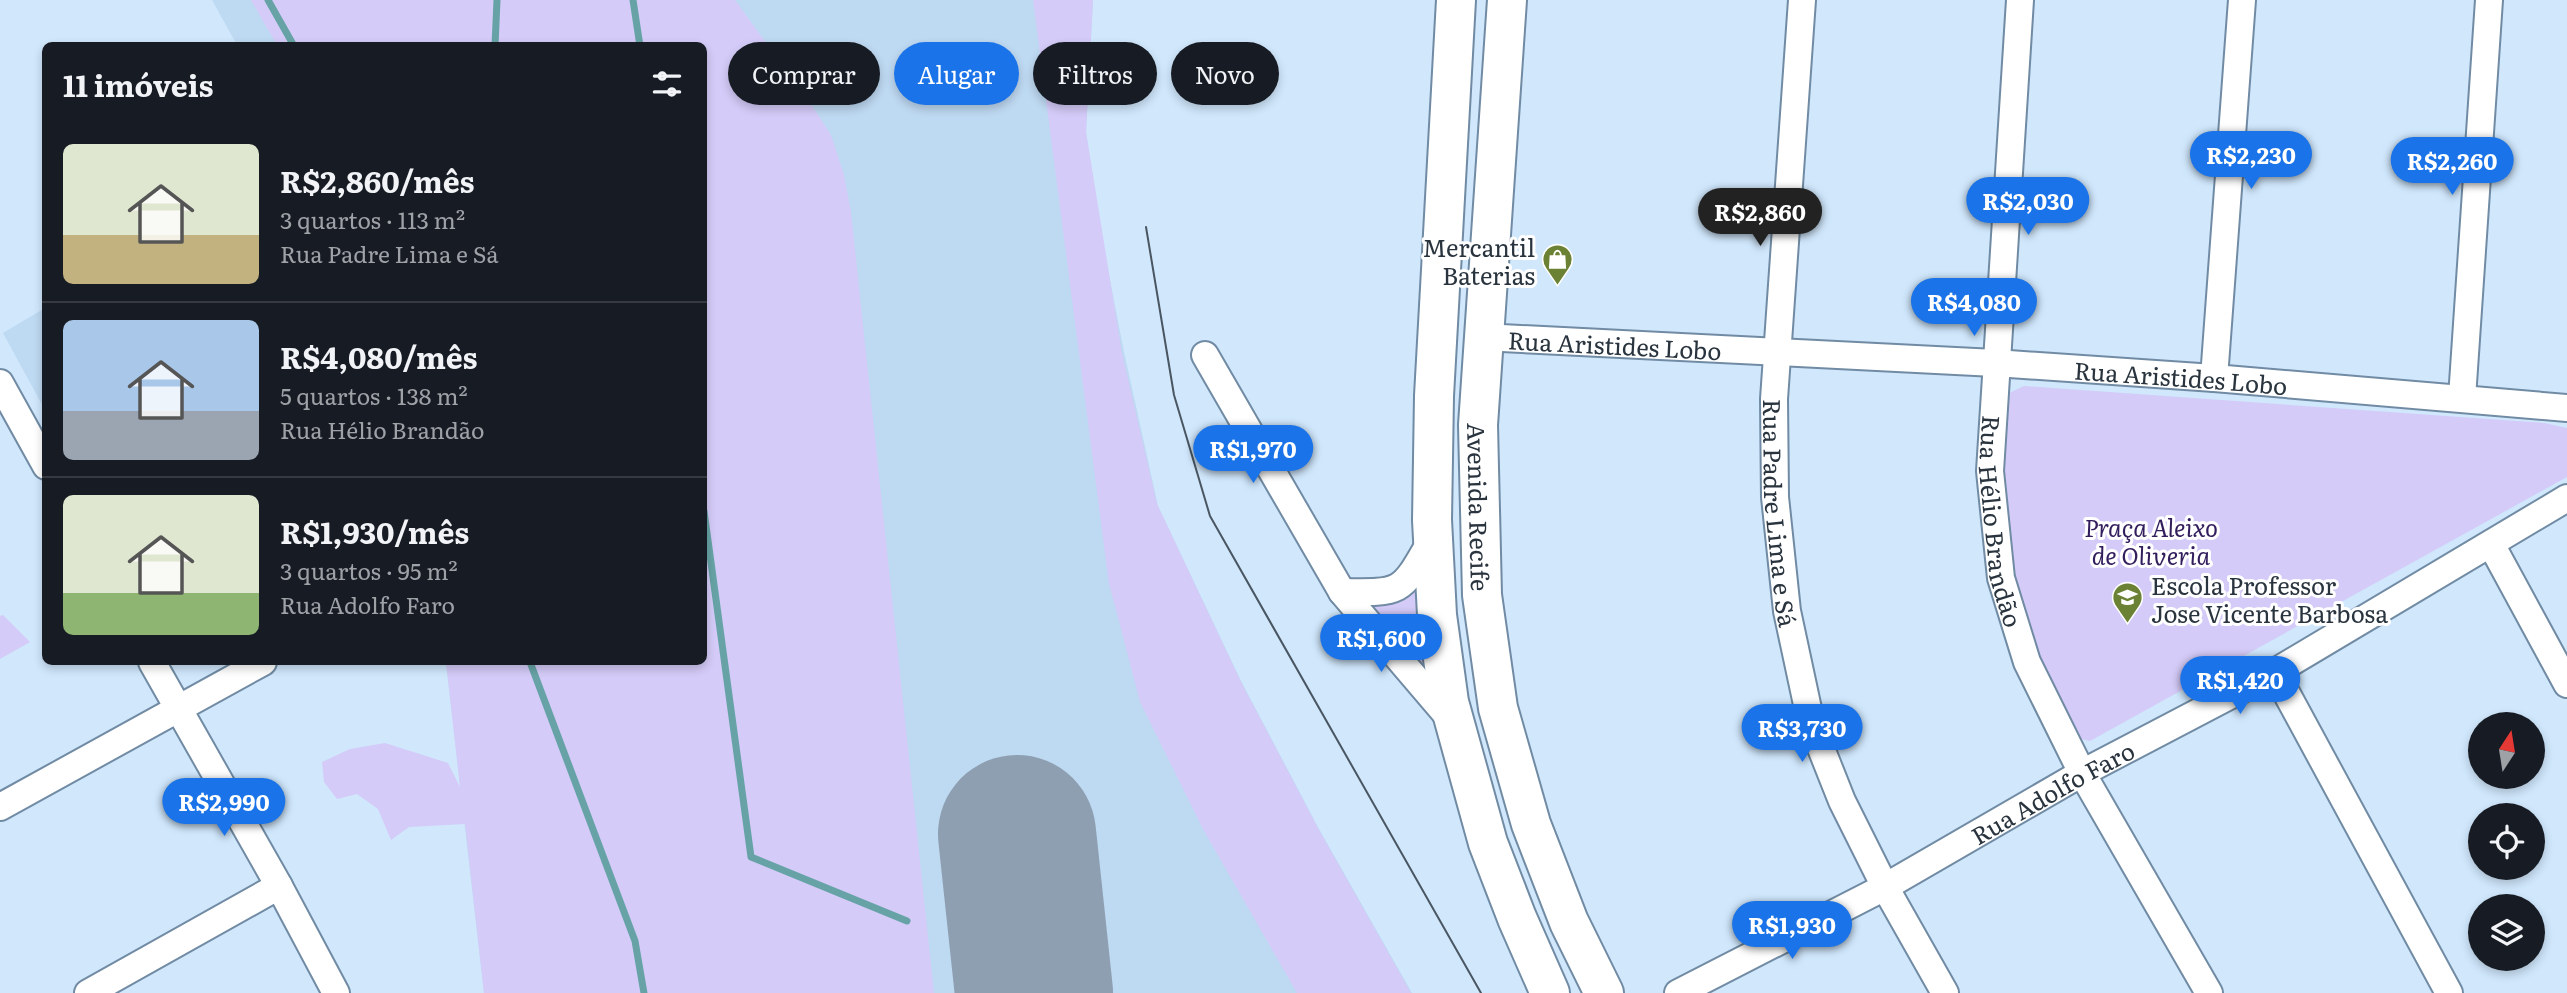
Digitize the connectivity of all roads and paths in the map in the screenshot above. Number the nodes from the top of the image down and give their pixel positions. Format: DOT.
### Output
graph roads {
  1 [pos="1456,0"];
  2 [pos="1507,0"];
  3 [pos="1802,0"];
  4 [pos="2020,0"];
  5 [pos="2242,0"];
  6 [pos="2488,0"];
  7 [pos="1482,337"];
  8 [pos="1776,352"];
  9 [pos="1205,355"];
  10 [pos="1995,363"];
  11 [pos="2214,378"];
  12 [pos="0,383"];
  13 [pos="2462,398"];
  14 [pos="2555,406"];
  15 [pos="2567,419"];
  16 [pos="42,459"];
  17 [pos="2567,498"];
  18 [pos="1432,538"];
  19 [pos="2491,544"];
  20 [pos="1342,592"];
  21 [pos="154,665"];
  22 [pos="257,665"];
  23 [pos="2275,672"];
  24 [pos="2567,684"];
  25 [pos="177,707"];
  26 [pos="1456,726"];
  27 [pos="2082,773"];
  28 [pos="0,807"];
  29 [pos="279,886"];
  30 [pos="1885,887"];
  31 [pos="88,993"];
  32 [pos="336,993"];
  33 [pos="1550,993"];
  34 [pos="1604,993"];
  35 [pos="1678,993"];
  36 [pos="1945,993"];
  37 [pos="2209,993"];
  38 [pos="2449,993"];
  1 -- 18 [label="main road, Avenida Recife"];
  2 -- 7 [label="main road, Avenida Recife"];
  3 -- 8 [label="street, Rua Padre Lima e Sá"];
  4 -- 10 [label="street, Rua Hélio Brandão"];
  5 -- 11 [label="street"];
  6 -- 13 [label="street"];
  7 -- 8 [label="street, Rua Aristides Lobo"];
  7 -- 34 [label="main road, Avenida Recife"];
  8 -- 10 [label="street, Rua Aristides Lobo"];
  8 -- 30 [label="street, Rua Padre Lima e Sá"];
  9 -- 20 [label="street"];
  10 -- 11 [label="street, Rua Aristides Lobo"];
  10 -- 27 [label="street, Rua Hélio Brandão"];
  11 -- 13 [label="street, Rua Aristides Lobo"];
  12 -- 16 [label="street"];
  13 -- 14 [label="street, Rua Aristides Lobo"];
  14 -- 15 [label="street, Rua Aristides Lobo"];
  17 -- 19 [label="street, Rua Adolfo Faro"];
  18 -- 20 [label="street"];
  18 -- 26 [label="main road, Avenida Recife"];
  19 -- 23 [label="street, Rua Adolfo Faro"];
  19 -- 24 [label="street"];
  20 -- 26 [label="street"];
  21 -- 25 [label="street"];
  22 -- 25 [label="street"];
  23 -- 27 [label="street, Rua Adolfo Faro"];
  23 -- 38 [label="street"];
  25 -- 28 [label="street"];
  25 -- 29 [label="street"];
  26 -- 33 [label="main road, Avenida Recife"];
  27 -- 30 [label="street, Rua Adolfo Faro"];
  27 -- 37 [label="street, Rua Hélio Brandão"];
  29 -- 31 [label="street"];
  29 -- 32 [label="street"];
  30 -- 35 [label="street, Rua Adolfo Faro"];
  30 -- 36 [label="street, Rua Padre Lima e Sá"];
}
